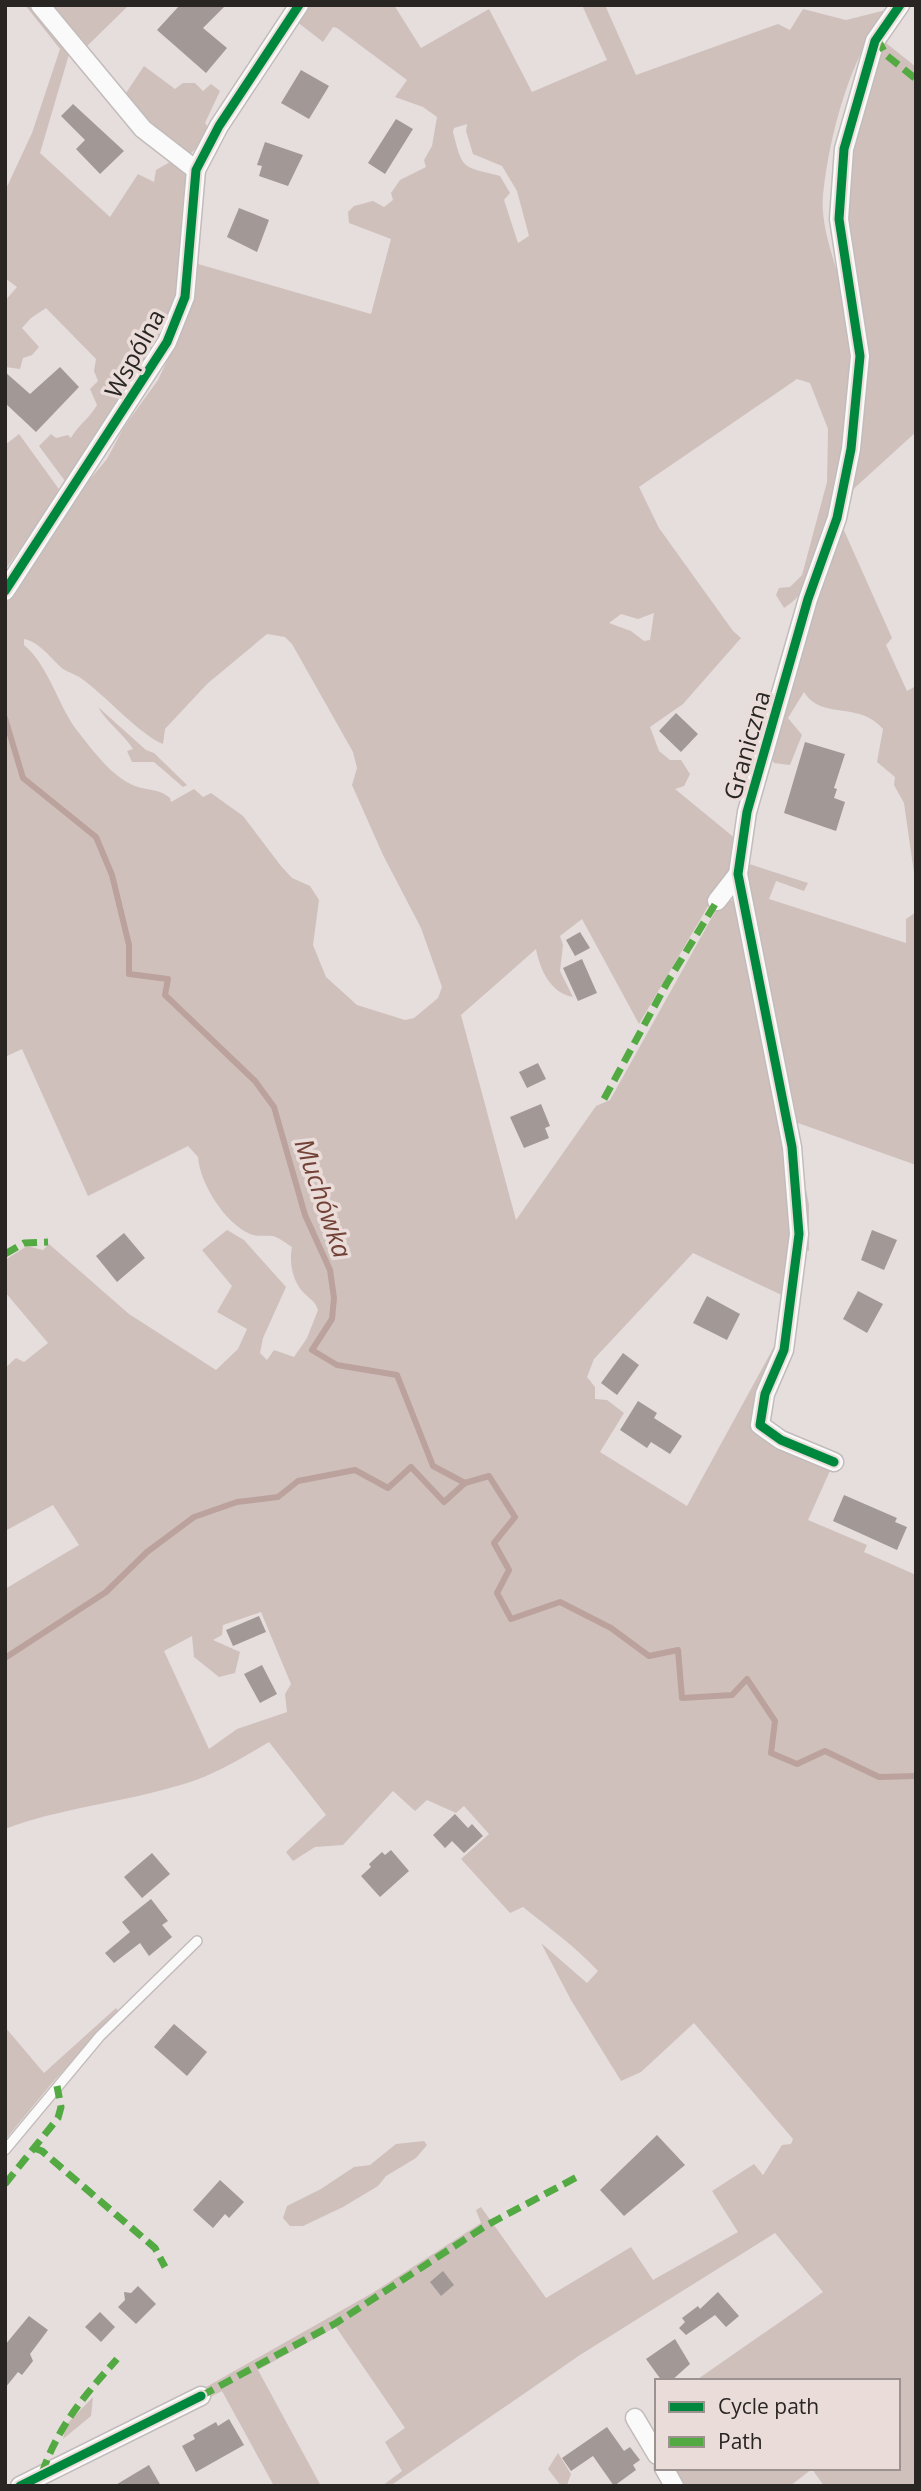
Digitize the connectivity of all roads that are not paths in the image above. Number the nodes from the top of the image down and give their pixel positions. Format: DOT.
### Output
graph roads {
  1 [pos="40,5"];
  2 [pos="299,5"];
  3 [pos="900,5"];
  4 [pos="196,170"];
  5 [pos="5,591"];
  6 [pos="738,874"];
  7 [pos="717,901"];
  8 [pos="834,1462"];
  9 [pos="197,1941"];
  10 [pos="5,2150"];
  11 [pos="201,2396"];
  12 [pos="635,2418"];
  13 [pos="655,2452"];
  14 [pos="665,2470"];
  15 [pos="20,2486"];
  16 [pos="674,2486"];
  1 -- 4 [label="street"];
  2 -- 4 [label="street, Wspólna"];
  3 -- 6 [label="street, Graniczna"];
  4 -- 5 [label="street, Wspólna"];
  6 -- 7 [label="street"];
  6 -- 8 [label="street, Graniczna"];
  9 -- 10 [label="lane"];
  11 -- 15 [label="street"];
  12 -- 13 [label="street"];
  14 -- 16 [label="street"];
}
